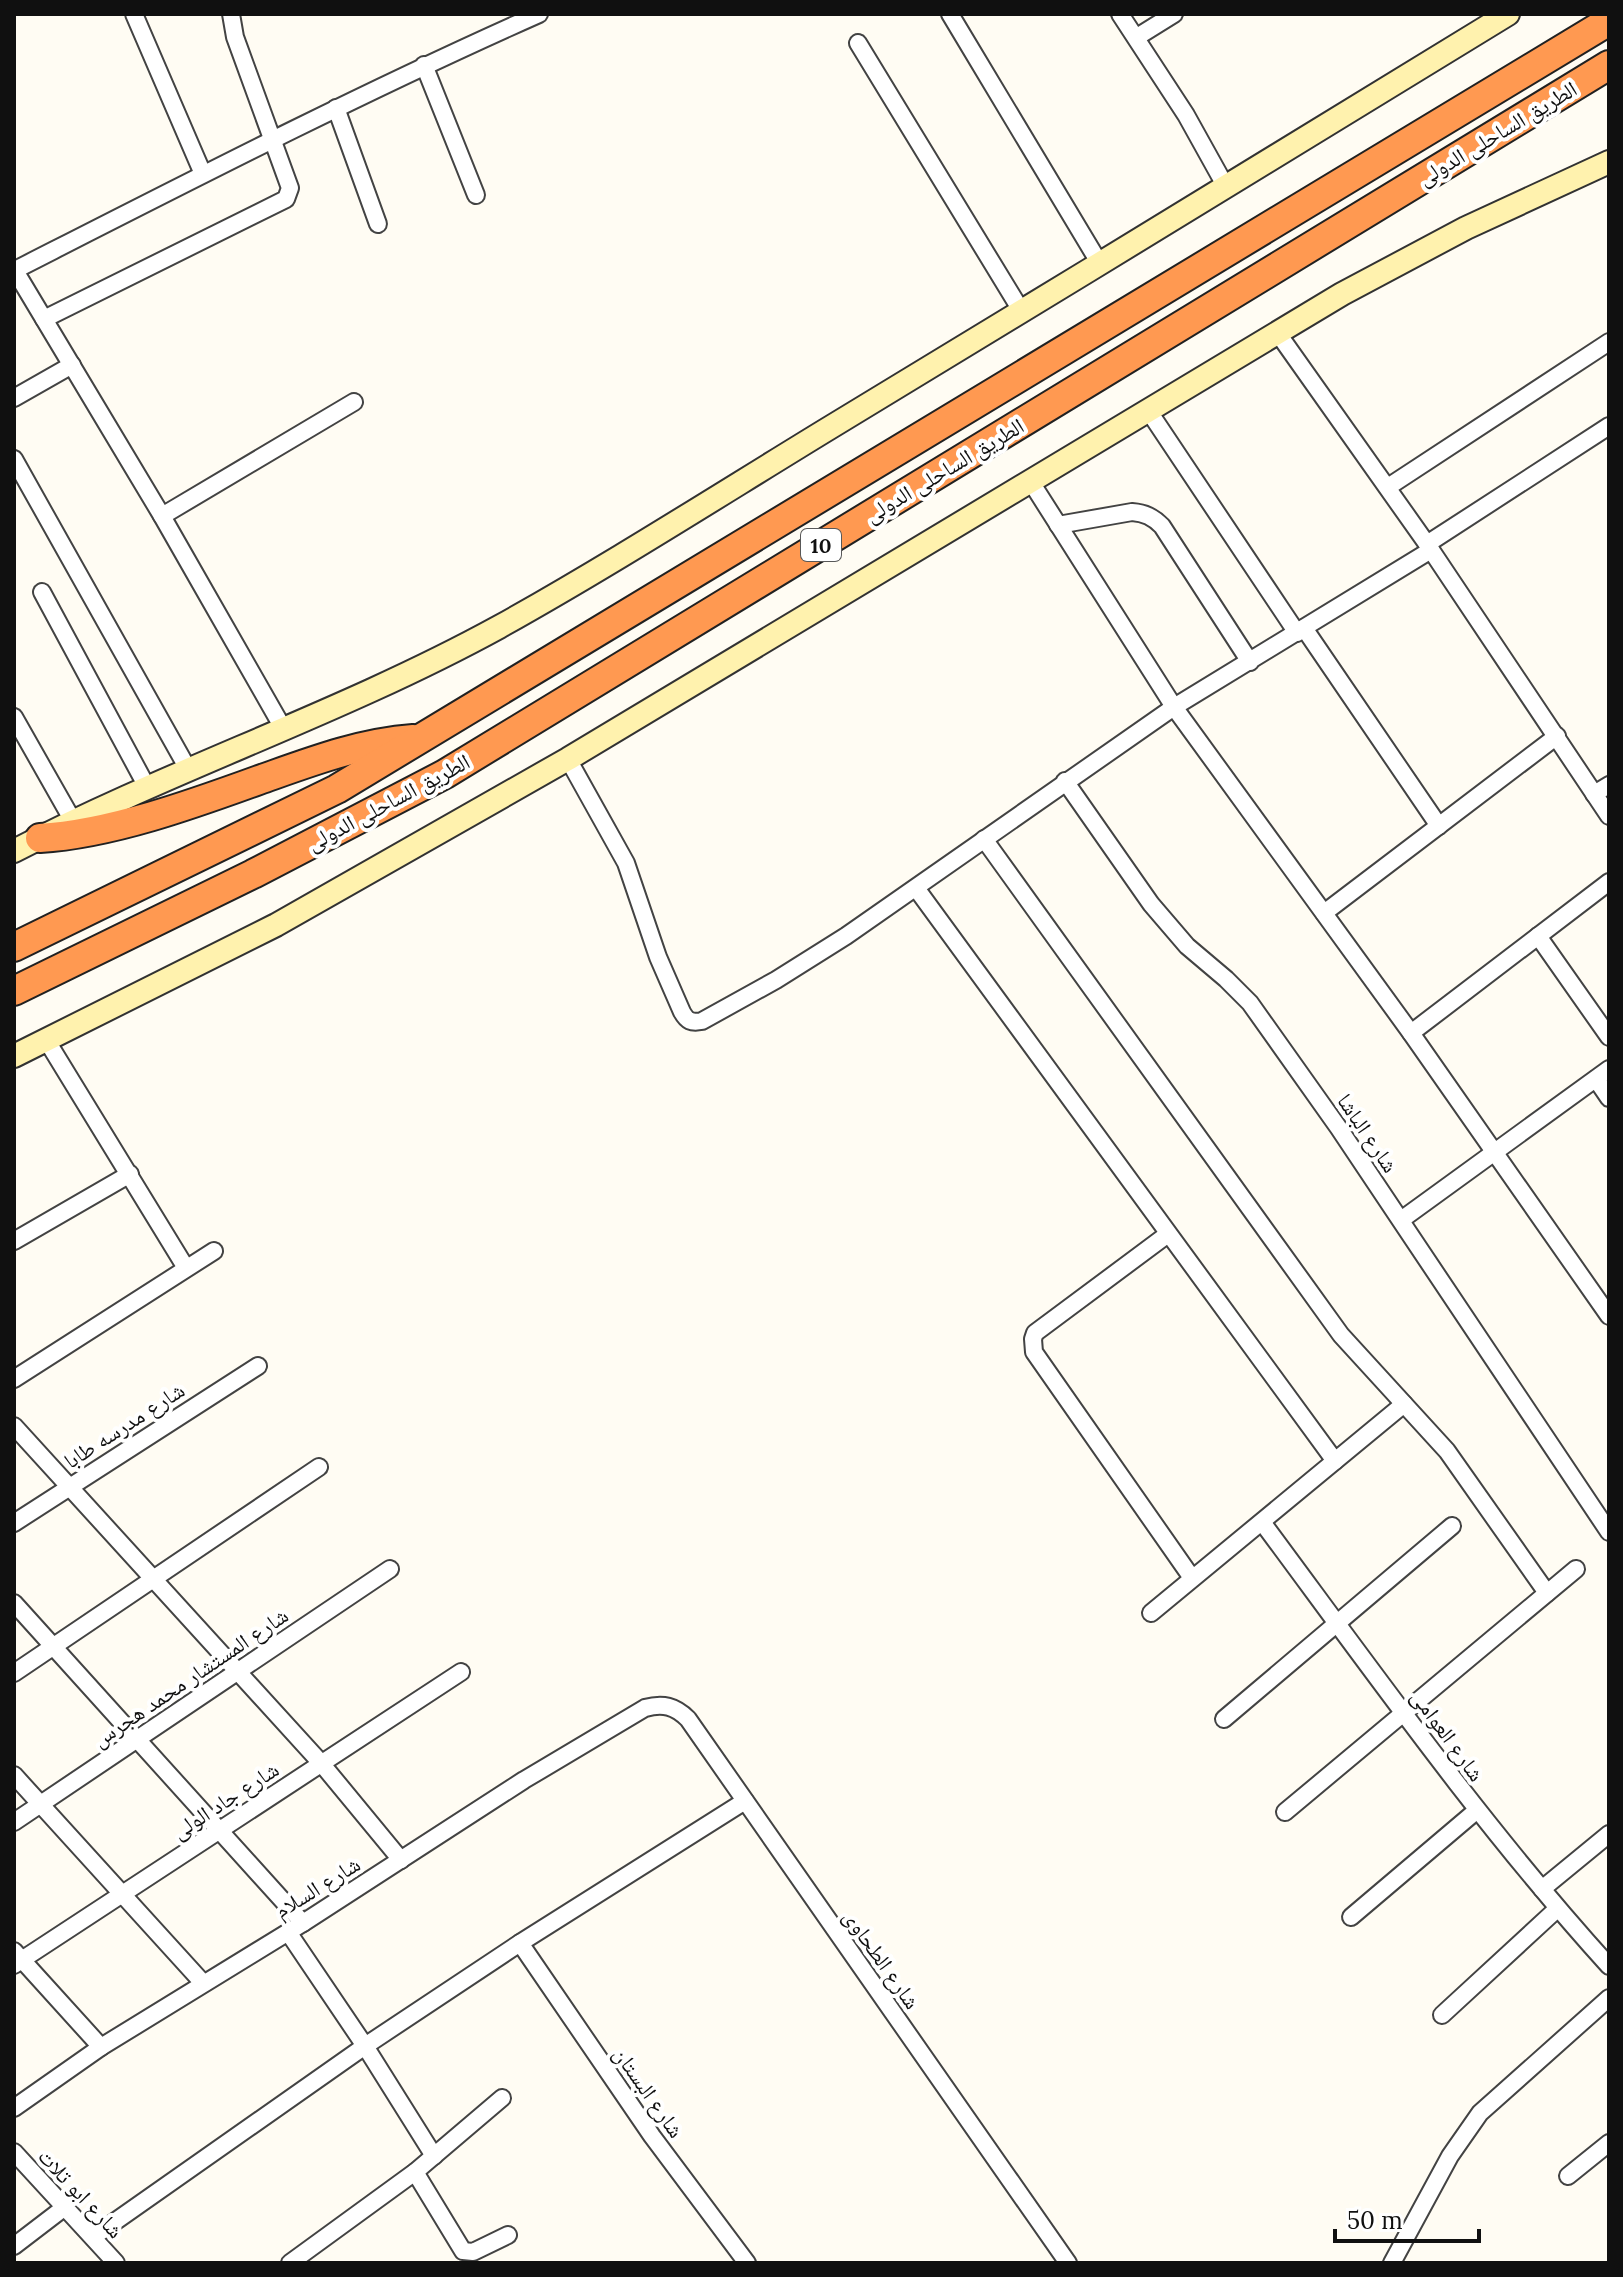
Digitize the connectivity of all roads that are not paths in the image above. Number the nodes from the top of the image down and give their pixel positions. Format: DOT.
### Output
graph roads {
  1 [pos="134,14"];
  2 [pos="231,14"];
  3 [pos="539,14"];
  4 [pos="950,14"];
  5 [pos="1120,14"];
  6 [pos="1174,14"];
  7 [pos="1508,14"];
  8 [pos="1609,21"];
  9 [pos="1137,37"];
  10 [pos="858,43"];
  11 [pos="424,65"];
  12 [pos="1609,65"];
  13 [pos="336,108"];
  14 [pos="272,139"];
  15 [pos="1608,163"];
  16 [pos="203,174"];
  17 [pos="1226,187"];
  18 [pos="476,195"];
  19 [pos="378,224"];
  20 [pos="1100,264"];
  21 [pos="14,270"];
  22 [pos="1022,312"];
  23 [pos="44,319"];
  24 [pos="1277,332"];
  25 [pos="1609,342"];
  26 [pos="72,365"];
  27 [pos="14,398"];
  28 [pos="354,402"];
  29 [pos="1148,410"];
  30 [pos="1609,426"];
  31 [pos="14,459"];
  32 [pos="1031,482"];
  33 [pos="1388,487"];
  34 [pos="162,516"];
  35 [pos="1058,525"];
  36 [pos="1429,547"];
  37 [pos="42,592"];
  38 [pos="1300,630"];
  39 [pos="1250,662"];
  40 [pos="1174,707"];
  41 [pos="14,717"];
  42 [pos="283,728"];
  43 [pos="1557,736"];
  44 [pos="426,738"];
  45 [pos="568,759"];
  46 [pos="188,769"];
  47 [pos="1065,781"];
  48 [pos="147,787"];
  49 [pos="1602,789"];
  50 [pos="1609,816"];
  51 [pos="73,821"];
  52 [pos="1439,826"];
  53 [pos="40,838"];
  54 [pos="984,839"];
  55 [pos="14,851"];
  56 [pos="1609,882"];
  57 [pos="916,888"];
  58 [pos="1324,913"];
  59 [pos="1538,936"];
  60 [pos="14,947"];
  61 [pos="14,991"];
  62 [pos="1411,1033"];
  63 [pos="1609,1037"];
  64 [pos="47,1041"];
  65 [pos="14,1056"];
  66 [pos="1602,1074"];
  67 [pos="1609,1098"];
  68 [pos="1495,1151"];
  69 [pos="130,1174"];
  70 [pos="1401,1220"];
  71 [pos="1168,1234"];
  72 [pos="14,1241"];
  73 [pos="214,1251"];
  74 [pos="186,1268"];
  75 [pos="1609,1316"];
  76 [pos="258,1366"];
  77 [pos="14,1379"];
  78 [pos="1404,1404"];
  79 [pos="14,1426"];
  80 [pos="1335,1461"];
  81 [pos="319,1467"];
  82 [pos="70,1486"];
  83 [pos="1262,1522"];
  84 [pos="14,1523"];
  85 [pos="1452,1526"];
  86 [pos="1609,1532"];
  87 [pos="390,1569"];
  88 [pos="1576,1569"];
  89 [pos="1192,1578"];
  90 [pos="154,1579"];
  91 [pos="1547,1593"];
  92 [pos="14,1603"];
  93 [pos="1151,1613"];
  94 [pos="1337,1623"];
  95 [pos="54,1646"];
  96 [pos="238,1672"];
  97 [pos="461,1672"];
  98 [pos="14,1673"];
  99 [pos="645,1708"];
  100 [pos="1404,1712"];
  101 [pos="1224,1719"];
  102 [pos="138,1739"];
  103 [pos="321,1763"];
  104 [pos="14,1775"];
  105 [pos="745,1801"];
  106 [pos="40,1804"];
  107 [pos="1476,1811"];
  108 [pos="1285,1812"];
  109 [pos="14,1822"];
  110 [pos="220,1830"];
  111 [pos="1609,1834"];
  112 [pos="401,1860"];
  113 [pos="1542,1889"];
  114 [pos="122,1894"];
  115 [pos="1557,1909"];
  116 [pos="1351,1917"];
  117 [pos="296,1927"];
  118 [pos="520,1943"];
  119 [pos="17,1959"];
  120 [pos="1609,1966"];
  121 [pos="203,1983"];
  122 [pos="1609,1998"];
  123 [pos="1442,2015"];
  124 [pos="365,2046"];
  125 [pos="101,2047"];
  126 [pos="502,2098"];
  127 [pos="14,2108"];
  128 [pos="1609,2143"];
  129 [pos="14,2152"];
  130 [pos="434,2156"];
  131 [pos="415,2172"];
  132 [pos="1568,2176"];
  133 [pos="65,2207"];
  134 [pos="508,2235"];
  135 [pos="93,2237"];
  136 [pos="14,2246"];
  137 [pos="116,2263"];
  138 [pos="290,2263"];
  139 [pos="747,2263"];
  140 [pos="1068,2263"];
  141 [pos="1392,2263"];
  1 -- 16 [label="street"];
  2 -- 14 [label="street"];
  3 -- 11 [label="street"];
  4 -- 20 [label="street"];
  5 -- 9 [label="street"];
  6 -- 9 [label="street"];
  7 -- 17 [label="street"];
  8 -- 44 [label="highway, الطريق الساحلى الدولى / 10"];
  9 -- 17 [label="street"];
  10 -- 22 [label="street"];
  11 -- 13 [label="street"];
  11 -- 18 [label="street"];
  12 -- 61 [label="highway, الطريق الساحلى الدولى / 10"];
  13 -- 14 [label="street"];
  13 -- 19 [label="street"];
  14 -- 16 [label="street"];
  14 -- 23 [label="street"];
  15 -- 24 [label="street"];
  16 -- 21 [label="street"];
  17 -- 20 [label="street"];
  20 -- 22 [label="street"];
  21 -- 23 [label="street"];
  22 -- 42 [label="street"];
  23 -- 26 [label="street"];
  24 -- 29 [label="street"];
  24 -- 33 [label="street"];
  25 -- 33 [label="street"];
  26 -- 27 [label="street"];
  26 -- 34 [label="street"];
  28 -- 34 [label="street"];
  29 -- 32 [label="street"];
  29 -- 38 [label="street"];
  30 -- 36 [label="street"];
  31 -- 46 [label="street"];
  32 -- 35 [label="street"];
  32 -- 45 [label="street"];
  33 -- 36 [label="street"];
  34 -- 42 [label="street"];
  35 -- 39 [label="street"];
  35 -- 40 [label="street"];
  36 -- 38 [label="street"];
  36 -- 43 [label="street"];
  37 -- 48 [label="street"];
  38 -- 39 [label="street"];
  38 -- 52 [label="street"];
  39 -- 40 [label="street"];
  40 -- 47 [label="street"];
  40 -- 58 [label="street"];
  41 -- 51 [label="street"];
  42 -- 46 [label="street"];
  43 -- 49 [label="street"];
  43 -- 52 [label="street"];
  44 -- 53 [label="highway"];
  44 -- 60 [label="highway, الطريق الساحلى الدولى / 10"];
  45 -- 57 [label="street"];
  45 -- 64 [label="street"];
  46 -- 48 [label="street"];
  47 -- 54 [label="street"];
  47 -- 70 [label="street, شارع الباشا"];
  48 -- 51 [label="street"];
  49 -- 50 [label="street"];
  51 -- 53 [label="street"];
  52 -- 58 [label="street"];
  53 -- 55 [label="street"];
  54 -- 57 [label="street"];
  54 -- 78 [label="street"];
  56 -- 59 [label="street"];
  57 -- 71 [label="street"];
  58 -- 62 [label="street"];
  59 -- 62 [label="street"];
  59 -- 63 [label="street"];
  62 -- 68 [label="street"];
  64 -- 65 [label="street"];
  64 -- 69 [label="street"];
  66 -- 67 [label="street"];
  66 -- 68 [label="street"];
  68 -- 70 [label="street"];
  68 -- 75 [label="street"];
  69 -- 72 [label="street"];
  69 -- 74 [label="street"];
  70 -- 86 [label="street, شارع الباشا"];
  71 -- 80 [label="street"];
  71 -- 89 [label="street"];
  73 -- 74 [label="street"];
  74 -- 77 [label="street"];
  76 -- 82 [label="street, شارع مدرسه طابا"];
  78 -- 80 [label="street"];
  78 -- 91 [label="street"];
  79 -- 82 [label="street"];
  80 -- 83 [label="street"];
  81 -- 90 [label="street"];
  82 -- 84 [label="street, شارع مدرسه طابا"];
  82 -- 90 [label="street"];
  83 -- 89 [label="street"];
  83 -- 94 [label="street, شارع العوامى"];
  85 -- 94 [label="street"];
  87 -- 96 [label="street, شارع المستشار محمد هجرس"];
  88 -- 91 [label="street"];
  89 -- 93 [label="street"];
  90 -- 95 [label="street"];
  90 -- 96 [label="street"];
  91 -- 100 [label="street"];
  92 -- 95 [label="street"];
  94 -- 100 [label="street, شارع العوامى"];
  94 -- 101 [label="street"];
  95 -- 98 [label="street"];
  95 -- 102 [label="street"];
  96 -- 102 [label="street, شارع المستشار محمد هجرس"];
  96 -- 103 [label="street"];
  97 -- 103 [label="street, شارع جاد الولى"];
  99 -- 105 [label="street, شارع الطحاوى"];
  99 -- 112 [label="street, شارع السلام"];
  100 -- 107 [label="street, شارع العوامى"];
  100 -- 108 [label="street"];
  102 -- 106 [label="street, شارع المستشار محمد هجرس"];
  102 -- 110 [label="street"];
  103 -- 110 [label="street, شارع جاد الولى"];
  103 -- 112 [label="street"];
  104 -- 106 [label="street"];
  105 -- 118 [label="street"];
  105 -- 140 [label="street, شارع الطحاوى"];
  106 -- 109 [label="street, شارع المستشار محمد هجرس"];
  106 -- 114 [label="street"];
  107 -- 113 [label="street, شارع العوامى"];
  107 -- 116 [label="street"];
  110 -- 114 [label="street, شارع جاد الولى"];
  110 -- 117 [label="street"];
  111 -- 113 [label="street"];
  112 -- 117 [label="street, شارع السلام"];
  113 -- 115 [label="street, شارع العوامى"];
  114 -- 119 [label="street, شارع جاد الولى"];
  114 -- 121 [label="street"];
  115 -- 120 [label="street, شارع العوامى"];
  115 -- 123 [label="street"];
  117 -- 121 [label="street, شارع السلام"];
  117 -- 124 [label="street"];
  118 -- 124 [label="street"];
  118 -- 139 [label="street, شارع البستان"];
  119 -- 125 [label="street"];
  121 -- 125 [label="street, شارع السلام"];
  122 -- 141 [label="street"];
  124 -- 130 [label="street"];
  124 -- 135 [label="street"];
  125 -- 127 [label="street, شارع السلام"];
  126 -- 130 [label="street"];
  128 -- 132 [label="street"];
  129 -- 133 [label="street, شارع ابو تلات"];
  130 -- 131 [label="street"];
  131 -- 134 [label="street"];
  131 -- 138 [label="street"];
  133 -- 135 [label="street, شارع ابو تلات"];
  133 -- 136 [label="street"];
  135 -- 137 [label="street, شارع ابو تلات"];
}
